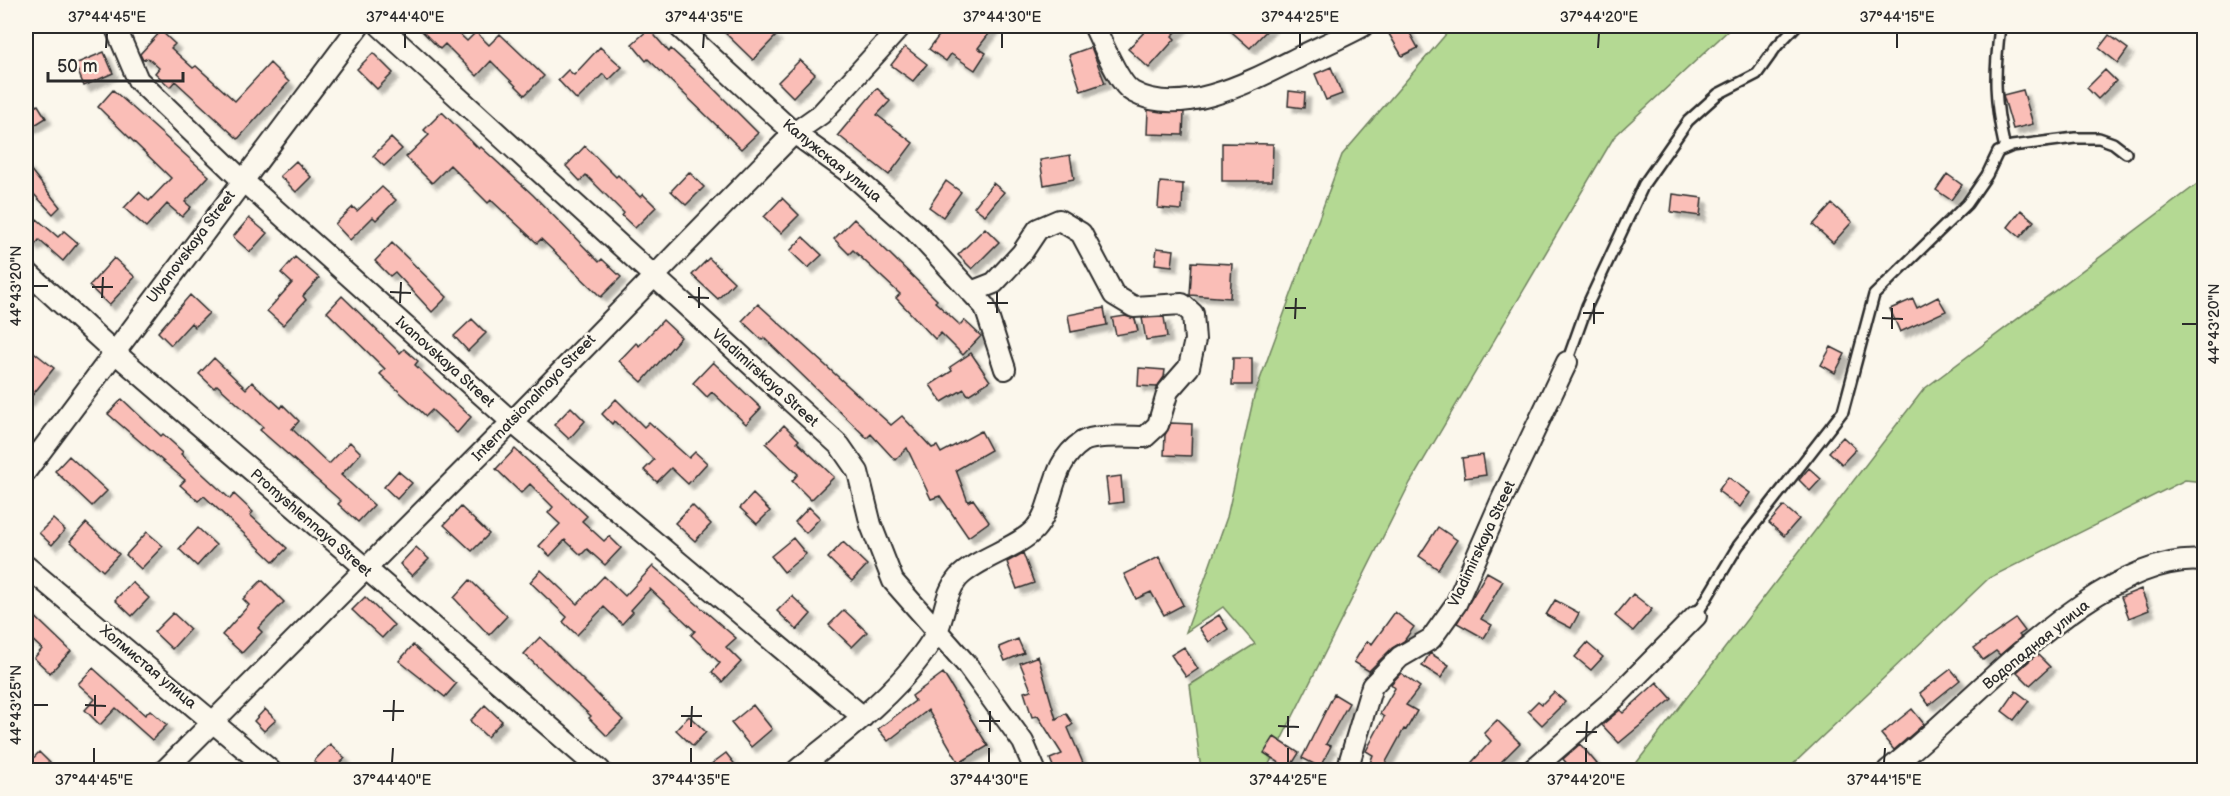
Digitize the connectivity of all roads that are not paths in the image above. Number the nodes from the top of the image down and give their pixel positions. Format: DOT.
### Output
graph roads {
  1 [pos="115,26"];
  2 [pos="359,26"];
  3 [pos="380,26"];
  4 [pos="678,26"];
  5 [pos="901,26"];
  6 [pos="1094,26"];
  7 [pos="1362,26"];
  8 [pos="1796,26"];
  9 [pos="2000,26"];
  10 [pos="794,133"];
  11 [pos="2005,149"];
  12 [pos="2126,153"];
  13 [pos="241,179"];
  14 [pos="26,271"];
  15 [pos="653,277"];
  16 [pos="971,292"];
  17 [pos="113,351"];
  18 [pos="1567,362"];
  19 [pos="1005,369"];
  20 [pos="512,422"];
  21 [pos="26,471"];
  22 [pos="2205,561"];
  23 [pos="26,566"];
  24 [pos="364,568"];
  25 [pos="1696,616"];
  26 [pos="937,630"];
  27 [pos="863,717"];
  28 [pos="214,721"];
  29 [pos="165,771"];
  30 [pos="270,771"];
  31 [pos="600,771"];
  32 [pos="797,771"];
  33 [pos="1035,771"];
  34 [pos="1347,771"];
  35 [pos="1532,771"];
  36 [pos="1888,771"];
  1 -- 13 [label="street, Ivanovskaya Street"];
  2 -- 13 [label="street, Ulyanovskaya Street"];
  3 -- 15 [label="street, Vladimirskaya Street"];
  4 -- 10 [label="street, Калужская улица"];
  5 -- 10 [label="street, Internatsionalnaya Street"];
  6 -- 7 [label="street"];
  8 -- 18 [label="lane"];
  9 -- 11 [label="lane"];
  10 -- 15 [label="street, Internatsionalnaya Street"];
  10 -- 16 [label="street, Калужская улица"];
  11 -- 12 [label="lane"];
  11 -- 25 [label="lane"];
  13 -- 17 [label="street, Ulyanovskaya Street"];
  13 -- 20 [label="street, Ivanovskaya Street"];
  14 -- 17 [label="street, Promyshlennaya Street"];
  15 -- 20 [label="street, Internatsionalnaya Street"];
  15 -- 26 [label="street, Vladimirskaya Street"];
  16 -- 19 [label="street, Калужская улица"];
  16 -- 26 [label="street"];
  17 -- 21 [label="street, Ulyanovskaya Street"];
  17 -- 24 [label="street, Promyshlennaya Street"];
  18 -- 34 [label="street, Vladimirskaya Street"];
  20 -- 24 [label="street, Internatsionalnaya Street"];
  20 -- 27 [label="street, Ivanovskaya Street"];
  22 -- 36 [label="street, Водопадная улица"];
  23 -- 28 [label="street, Холмистая улица"];
  24 -- 28 [label="street, Internatsionalnaya Street"];
  24 -- 31 [label="street, Promyshlennaya Street"];
  25 -- 35 [label="street"];
  26 -- 27 [label="street"];
  26 -- 33 [label="street, Vladimirskaya Street"];
  27 -- 32 [label="street"];
  28 -- 29 [label="street, Internatsionalnaya Street"];
  28 -- 30 [label="street, Холмистая улица"];
}
